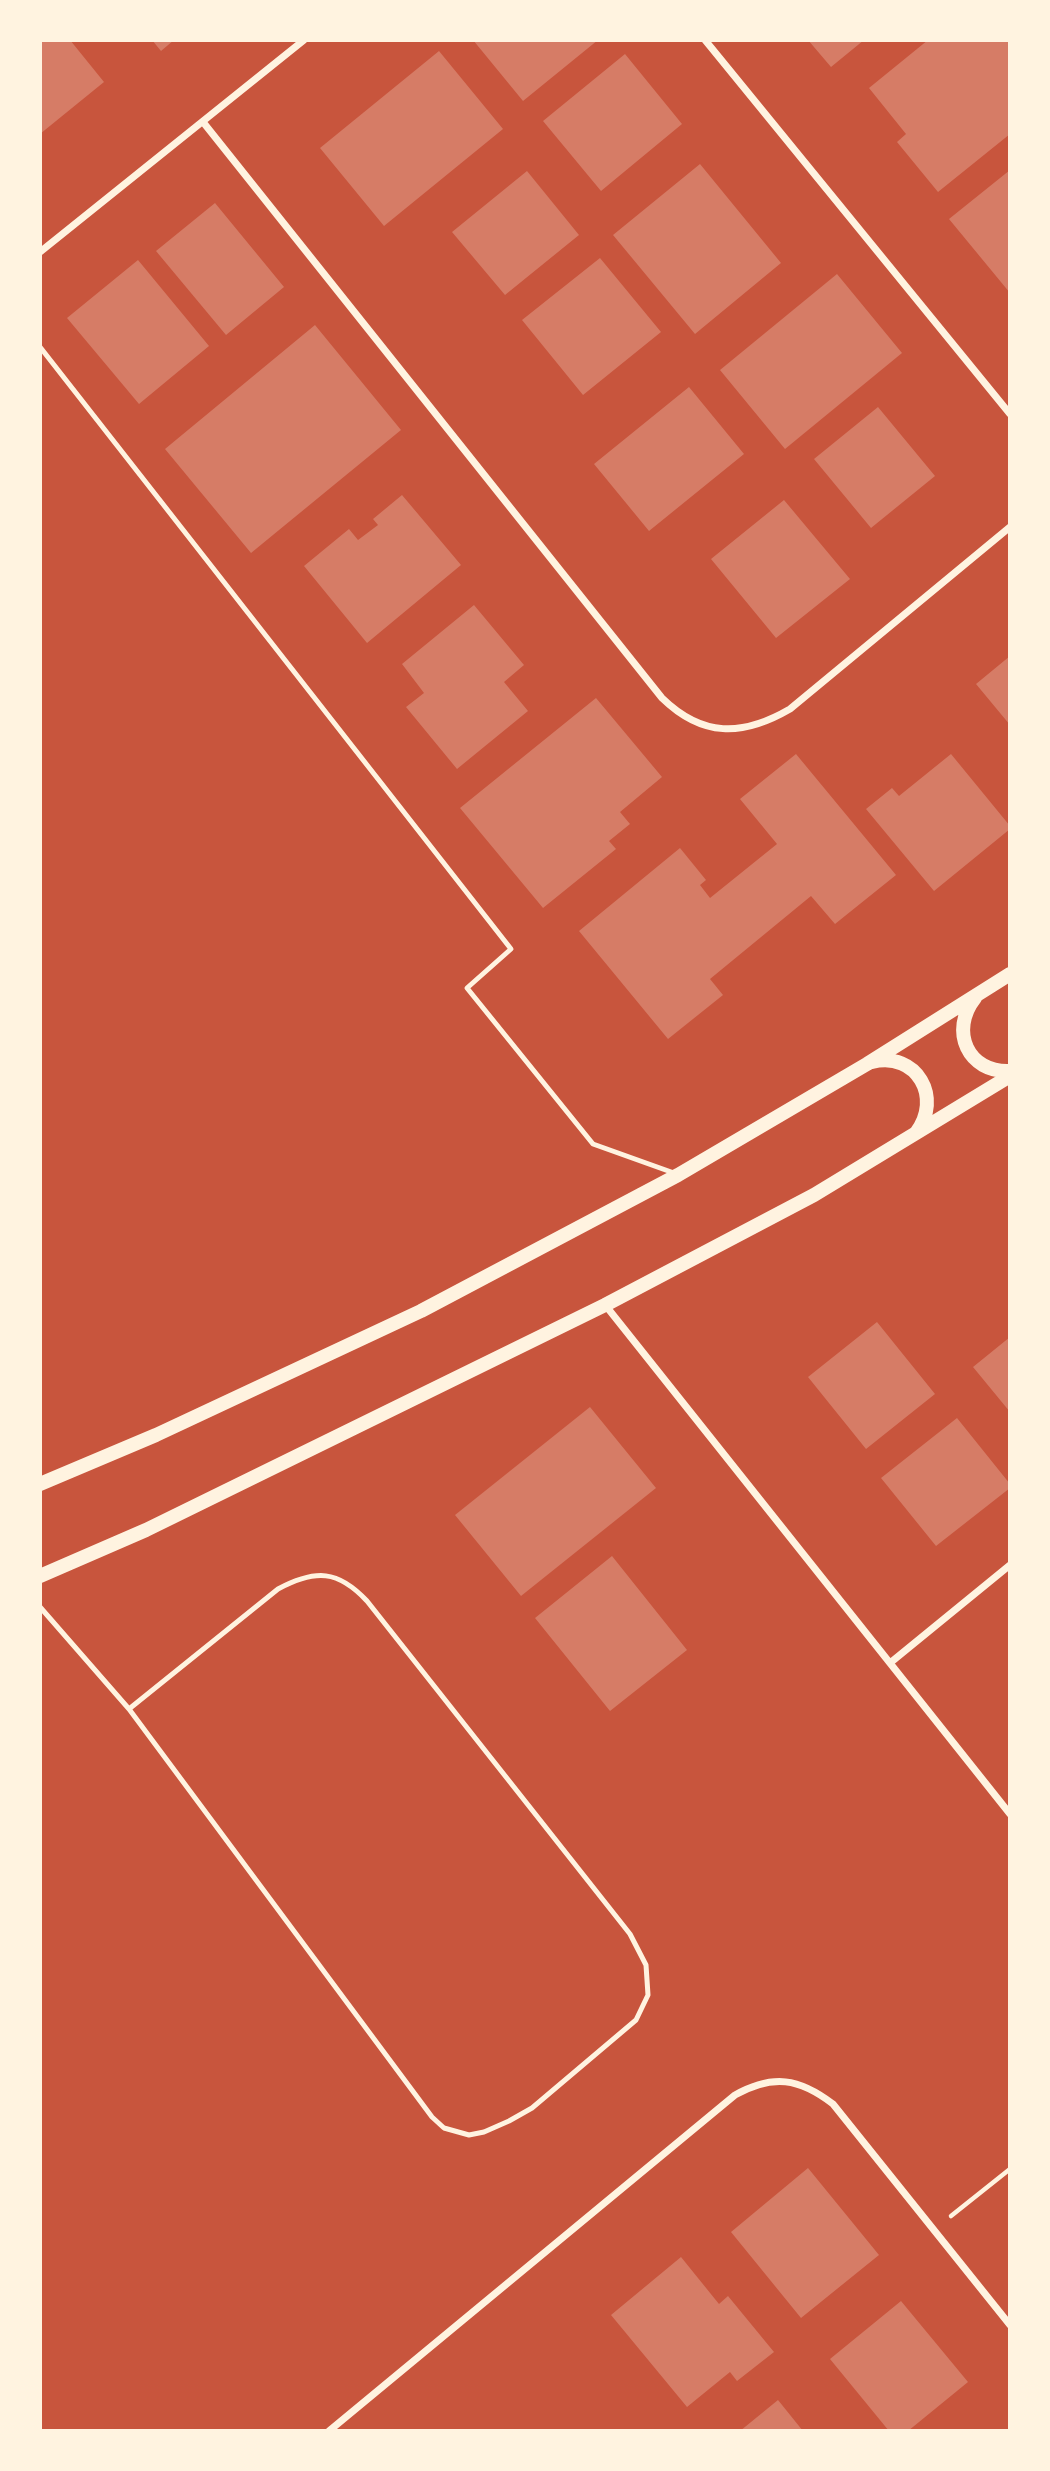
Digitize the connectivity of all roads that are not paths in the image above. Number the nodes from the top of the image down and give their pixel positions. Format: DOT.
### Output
graph roads {
  1 [pos="304,40"];
  2 [pos="705,40"];
  3 [pos="203,121"];
  4 [pos="40,239"];
  5 [pos="44,249"];
  6 [pos="40,347"];
  7 [pos="1010,414"];
  8 [pos="1010,527"];
  9 [pos="1010,974"];
  10 [pos="981,993"];
  11 [pos="867,1064"];
  12 [pos="1010,1071"];
  13 [pos="1010,1076"];
  14 [pos="910,1138"];
  15 [pos="678,1175"];
  16 [pos="605,1305"];
  17 [pos="40,1484"];
  18 [pos="1010,1564"];
  19 [pos="40,1576"];
  20 [pos="40,1607"];
  21 [pos="890,1663"];
  22 [pos="129,1709"];
  23 [pos="1010,1814"];
  24 [pos="1010,2325"];
  25 [pos="329,2431"];
  1 -- 3 [label="street"];
  2 -- 7 [label="street"];
  3 -- 5 [label="street"];
  3 -- 8 [label="street"];
  4 -- 5 [label="lane"];
  6 -- 15 [label="lane"];
  9 -- 10 [label="main road"];
  10 -- 11 [label="main road"];
  10 -- 12 [label="main road"];
  11 -- 14 [label="main road"];
  11 -- 15 [label="main road"];
  13 -- 14 [label="main road"];
  14 -- 16 [label="main road"];
  15 -- 17 [label="main road"];
  16 -- 19 [label="main road"];
  16 -- 21 [label="street"];
  18 -- 21 [label="street"];
  20 -- 22 [label="lane"];
  21 -- 23 [label="street"];
  22 -- 22 [label="lane"];
  24 -- 25 [label="street"];
}
